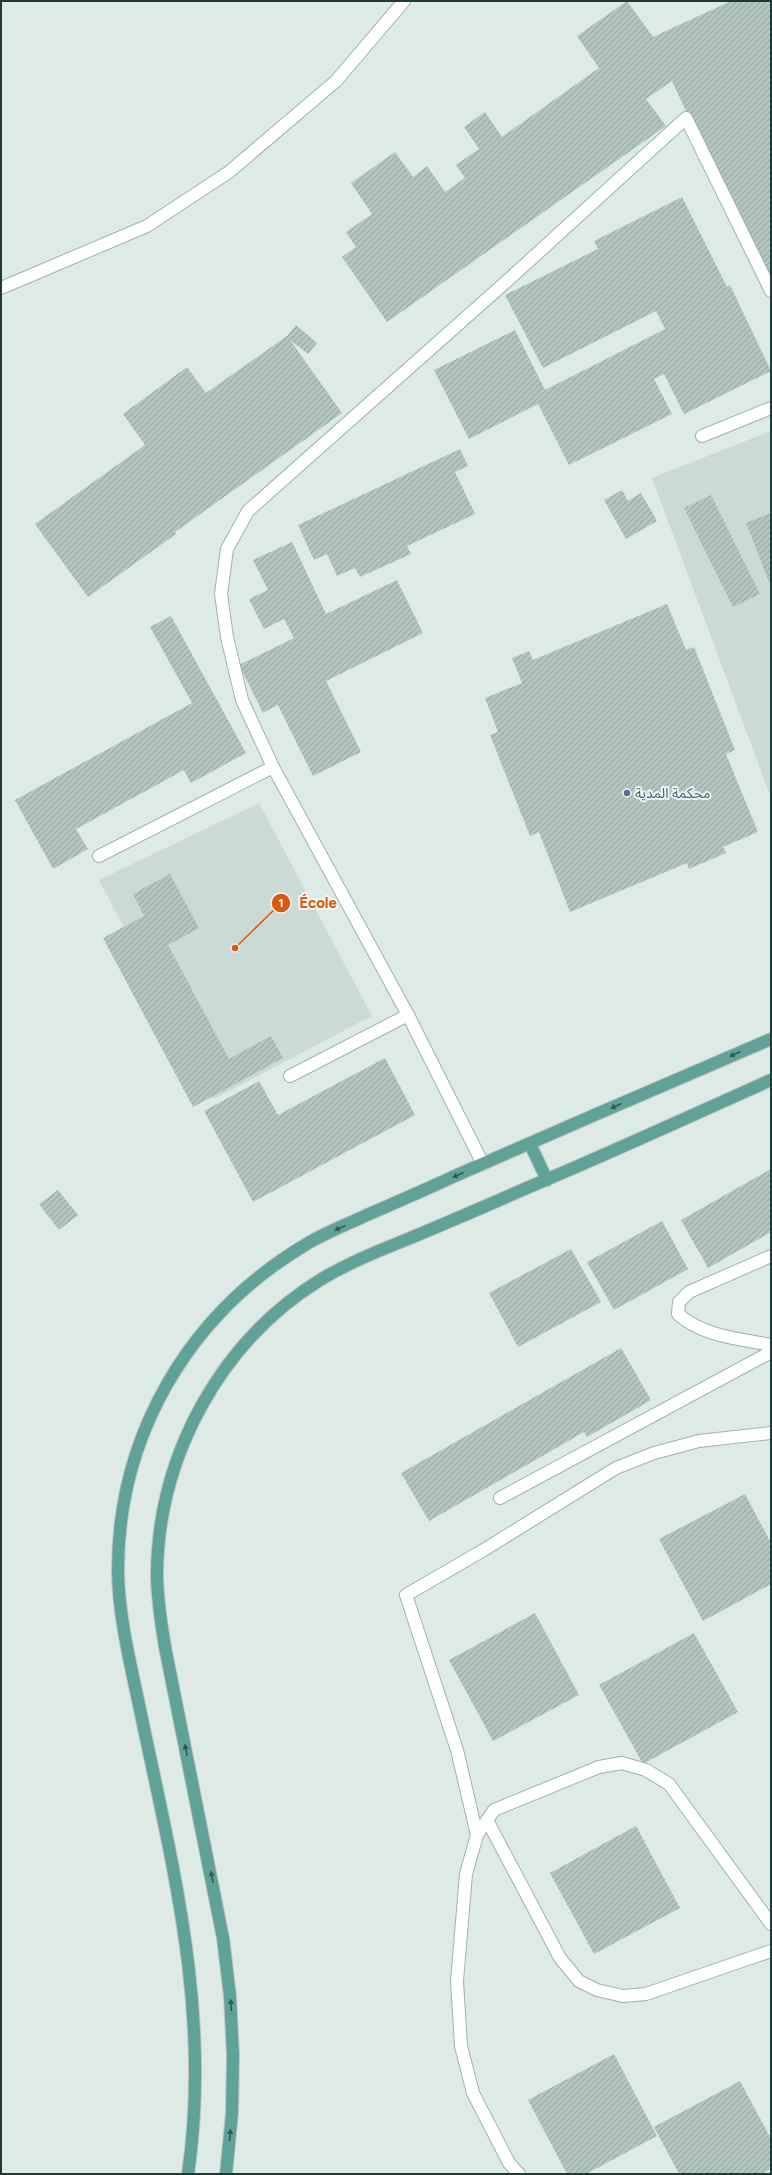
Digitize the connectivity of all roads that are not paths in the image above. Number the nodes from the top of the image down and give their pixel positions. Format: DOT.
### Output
graph roads {
  1 [pos="404,1"];
  2 [pos="1,288"];
  3 [pos="771,291"];
  4 [pos="771,408"];
  5 [pos="702,436"];
  6 [pos="272,767"];
  7 [pos="99,856"];
  8 [pos="408,1015"];
  9 [pos="771,1038"];
  10 [pos="290,1076"];
  11 [pos="771,1080"];
  12 [pos="530,1144"];
  13 [pos="483,1164"];
  14 [pos="547,1180"];
  15 [pos="771,1256"];
  16 [pos="771,1345"];
  17 [pos="771,1352"];
  18 [pos="771,1433"];
  19 [pos="500,1498"];
  20 [pos="487,1820"];
  21 [pos="477,1835"];
  22 [pos="771,1924"];
  23 [pos="771,1950"];
  24 [pos="188,2174"];
  25 [pos="226,2174"];
  26 [pos="519,2174"];
  1 -- 2 [label="street"];
  3 -- 6 [label="street"];
  4 -- 5 [label="street"];
  6 -- 7 [label="street"];
  6 -- 8 [label="street"];
  8 -- 10 [label="street"];
  8 -- 13 [label="street"];
  9 -- 12 [label="main road, one-way"];
  11 -- 14 [label="main road"];
  12 -- 13 [label="main road"];
  12 -- 14 [label="main road"];
  13 -- 24 [label="main road, one-way"];
  25 -- 14 [label="main road, one-way"];
  15 -- 16 [label="street"];
  17 -- 19 [label="street"];
  18 -- 21 [label="street"];
  20 -- 21 [label="street"];
  20 -- 22 [label="street"];
  20 -- 23 [label="street"];
  21 -- 26 [label="street"];
}
